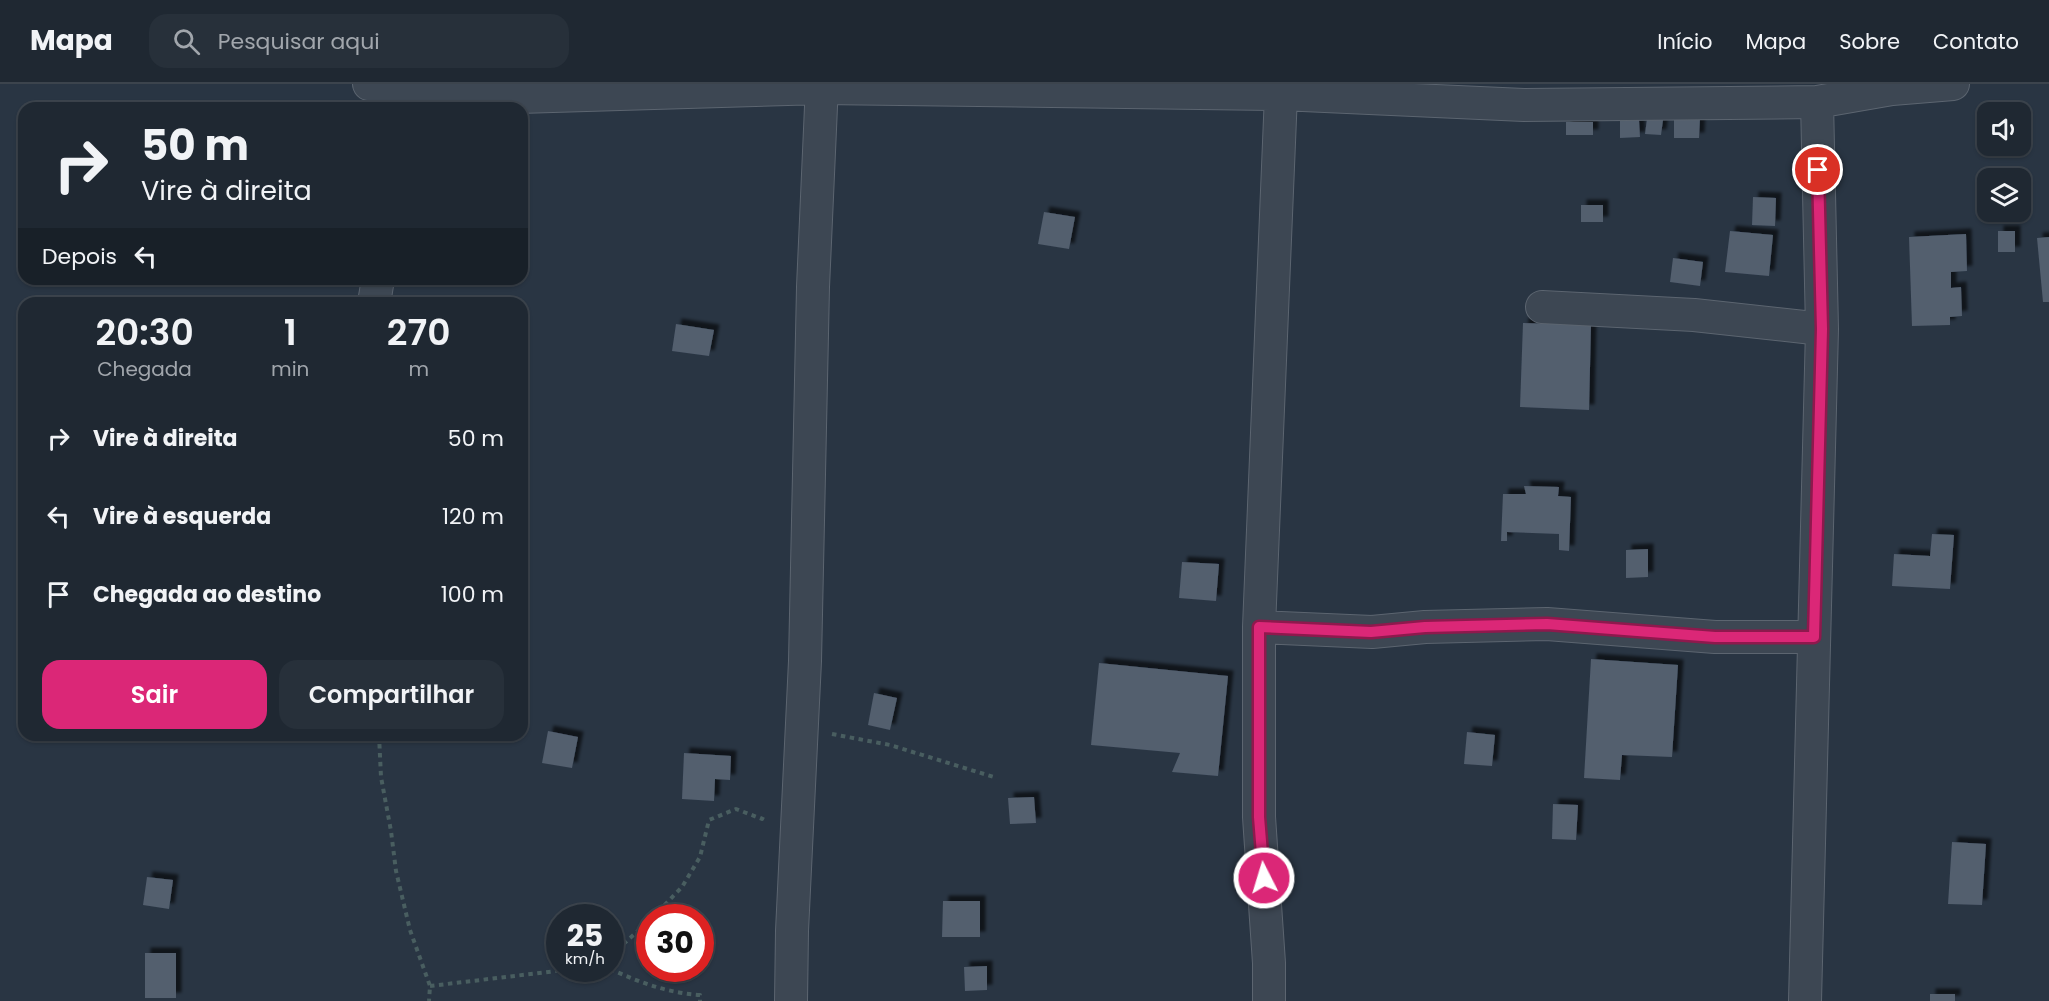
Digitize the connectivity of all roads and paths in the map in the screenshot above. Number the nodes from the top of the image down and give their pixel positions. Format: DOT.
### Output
graph roads {
  1 [pos="1953,84"];
  2 [pos="822,86"];
  3 [pos="386,94"];
  4 [pos="1281,94"];
  5 [pos="1816,102"];
  6 [pos="1542,307"];
  7 [pos="1822,329"];
  8 [pos="1259,627"];
  9 [pos="1814,637"];
  10 [pos="802,726"];
  11 [pos="379,741"];
  12 [pos="997,778"];
  13 [pos="768,809"];
  14 [pos="665,904"];
  15 [pos="636,933"];
  16 [pos="624,943"];
  17 [pos="546,972"];
  18 [pos="624,975"];
  19 [pos="430,986"];
  20 [pos="429,1001"];
  21 [pos="700,1001"];
  22 [pos="791,1001"];
  23 [pos="1269,1001"];
  24 [pos="1805,1001"];
  1 -- 5 [label="street"];
  2 -- 3 [label="street"];
  2 -- 4 [label="street"];
  2 -- 10 [label="street"];
  4 -- 5 [label="street"];
  4 -- 8 [label="street"];
  5 -- 7 [label="street"];
  6 -- 7 [label="street"];
  7 -- 9 [label="street"];
  8 -- 9 [label="street"];
  8 -- 23 [label="street"];
  9 -- 24 [label="street"];
  10 -- 12 [label="path"];
  10 -- 22 [label="street"];
  11 -- 19 [label="path"];
  13 -- 14 [label="path"];
  15 -- 16 [label="path"];
  17 -- 19 [label="path"];
  18 -- 21 [label="path"];
  19 -- 20 [label="path"];
}
